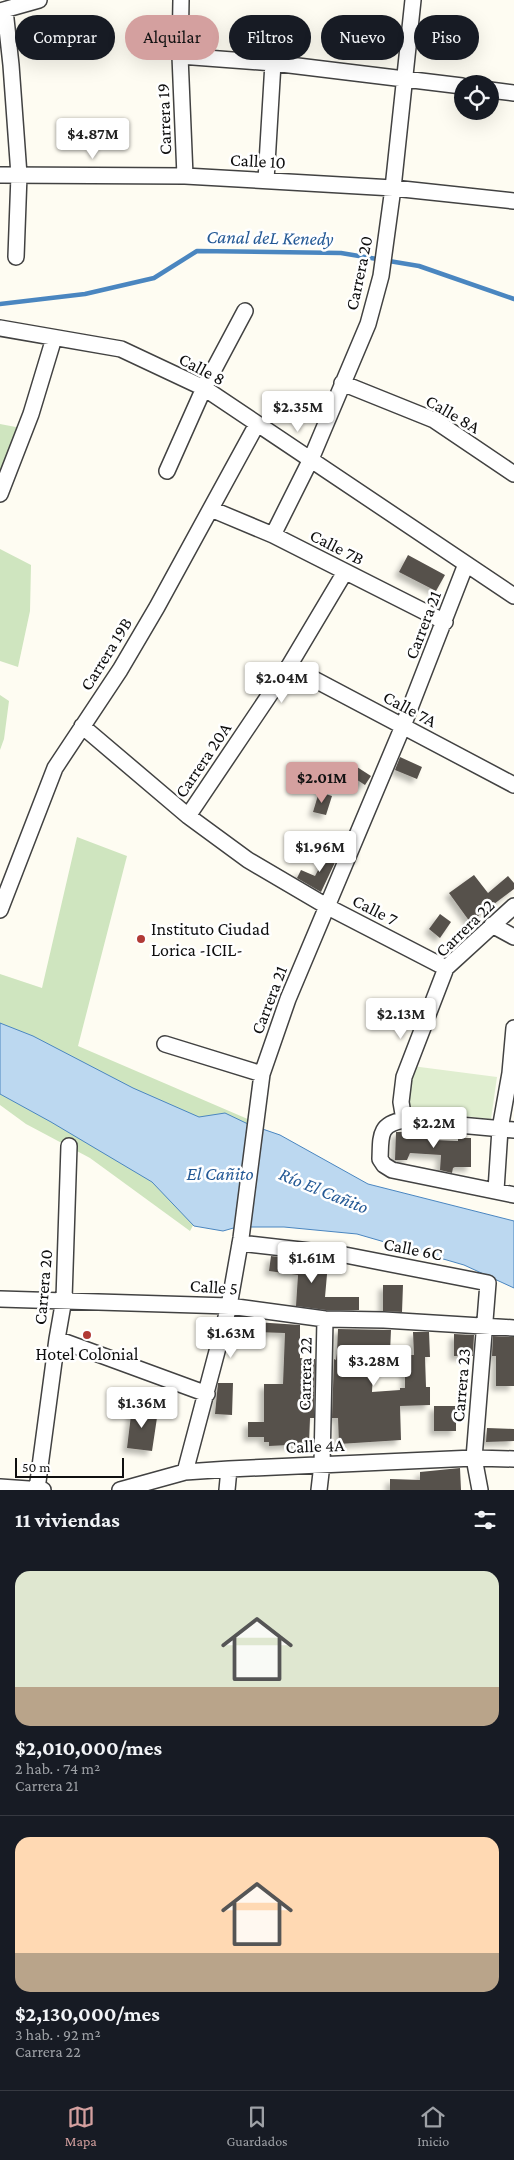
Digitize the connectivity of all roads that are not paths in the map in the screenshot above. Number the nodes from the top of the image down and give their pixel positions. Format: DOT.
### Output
graph roads {
  1 [pos="36,0"];
  2 [pos="181,0"];
  3 [pos="413,0"];
  4 [pos="2,10"];
  5 [pos="181,15"];
  6 [pos="219,59"];
  7 [pos="180,60"];
  8 [pos="273,63"];
  9 [pos="404,79"];
  10 [pos="454,85"];
  11 [pos="499,91"];
  12 [pos="514,93"];
  13 [pos="0,174"];
  14 [pos="19,175"];
  15 [pos="185,176"];
  16 [pos="266,180"];
  17 [pos="393,188"];
  18 [pos="514,201"];
  19 [pos="16,258"];
  20 [pos="246,311"];
  21 [pos="0,328"];
  22 [pos="54,338"];
  23 [pos="342,383"];
  24 [pos="204,388"];
  25 [pos="257,424"];
  26 [pos="310,459"];
  27 [pos="167,471"];
  28 [pos="514,474"];
  29 [pos="0,494"];
  30 [pos="211,509"];
  31 [pos="273,535"];
  32 [pos="466,564"];
  33 [pos="345,572"];
  34 [pos="514,596"];
  35 [pos="445,622"];
  36 [pos="289,666"];
  37 [pos="82,726"];
  38 [pos="403,726"];
  39 [pos="514,785"];
  40 [pos="188,816"];
  41 [pos="514,906"];
  42 [pos="328,907"];
  43 [pos="0,910"];
  44 [pos="492,925"];
  45 [pos="514,937"];
  46 [pos="446,968"];
  47 [pos="514,1028"];
  48 [pos="165,1044"];
  49 [pos="262,1074"];
  50 [pos="404,1120"];
  51 [pos="507,1129"];
  52 [pos="69,1146"];
  53 [pos="496,1190"];
  54 [pos="514,1195"];
  55 [pos="241,1241"];
  56 [pos="488,1283"];
  57 [pos="0,1299"];
  58 [pos="64,1299"];
  59 [pos="229,1306"];
  60 [pos="325,1319"];
  61 [pos="486,1325"];
  62 [pos="514,1328"];
  63 [pos="57,1339"];
  64 [pos="206,1394"];
  65 [pos="474,1458"];
  66 [pos="514,1459"];
  67 [pos="322,1464"];
  68 [pos="229,1469"];
  69 [pos="185,1472"];
  70 [pos="0,1487"];
  71 [pos="37,1489"];
  72 [pos="43,1490"];
  73 [pos="120,1490"];
  74 [pos="227,1490"];
  75 [pos="319,1490"];
  76 [pos="480,1490"];
  1 -- 4 [label="street"];
  2 -- 5 [label="street, Carrera 19"];
  3 -- 9 [label="street, Carrera 20"];
  4 -- 14 [label="street"];
  6 -- 8 [label="street"];
  7 -- 15 [label="street, Carrera 19"];
  8 -- 9 [label="street"];
  8 -- 16 [label="street"];
  9 -- 10 [label="street"];
  9 -- 17 [label="street, Carrera 20"];
  11 -- 12 [label="street"];
  13 -- 14 [label="street, Calle 10"];
  14 -- 15 [label="street, Calle 10"];
  14 -- 19 [label="street"];
  15 -- 16 [label="street, Calle 10"];
  16 -- 17 [label="street, Calle 10"];
  17 -- 18 [label="street, Calle 10"];
  17 -- 23 [label="street, Carrera 20"];
  20 -- 24 [label="street"];
  21 -- 22 [label="street, Calle 8"];
  22 -- 24 [label="street, Calle 8"];
  22 -- 29 [label="street"];
  23 -- 26 [label="street, Carrera 20"];
  23 -- 28 [label="street, Calle 8A"];
  24 -- 25 [label="street, Calle 8"];
  24 -- 27 [label="street"];
  25 -- 26 [label="street, Calle 8"];
  25 -- 30 [label="street, Carrera 19B"];
  26 -- 31 [label="street, Carrera 20"];
  26 -- 32 [label="street, Calle 8"];
  30 -- 31 [label="street, Calle 7B"];
  30 -- 37 [label="street, Carrera 19B"];
  31 -- 33 [label="street, Calle 7B"];
  32 -- 34 [label="street, Calle 8"];
  32 -- 35 [label="street, Carrera 21"];
  33 -- 35 [label="street, Calle 7B"];
  33 -- 36 [label="street, Carrera 20A"];
  35 -- 38 [label="street, Carrera 21"];
  36 -- 38 [label="street, Calle 7A"];
  36 -- 40 [label="street, Carrera 20A"];
  37 -- 40 [label="street, Calle 7"];
  37 -- 43 [label="street, Carrera 19B"];
  38 -- 39 [label="street, Calle 7A"];
  38 -- 42 [label="street, Carrera 21"];
  40 -- 42 [label="street, Calle 7"];
  41 -- 44 [label="street, Carrera 22"];
  42 -- 46 [label="street, Calle 7"];
  42 -- 49 [label="street, Carrera 21"];
  44 -- 45 [label="street"];
  44 -- 46 [label="street, Carrera 22"];
  46 -- 50 [label="street, Carrera 22"];
  47 -- 51 [label="street"];
  48 -- 49 [label="street"];
  49 -- 55 [label="street, Carrera 21"];
  50 -- 51 [label="street"];
  50 -- 53 [label="street"];
  51 -- 53 [label="street"];
  52 -- 58 [label="street, Carrera 20"];
  53 -- 54 [label="street"];
  55 -- 56 [label="street, Calle 6C"];
  55 -- 59 [label="street, Carrera 21"];
  56 -- 61 [label="street, Carrera 23"];
  57 -- 58 [label="street, Calle 5"];
  58 -- 59 [label="street, Calle 5"];
  58 -- 63 [label="street, Carrera 20"];
  59 -- 60 [label="street, Calle 5"];
  59 -- 64 [label="street, Carrera 21"];
  60 -- 61 [label="street, Calle 5"];
  60 -- 67 [label="street, Carrera 22"];
  61 -- 62 [label="street, Calle 5"];
  61 -- 65 [label="street, Carrera 23"];
  63 -- 64 [label="street"];
  63 -- 71 [label="street, Carrera 20"];
  64 -- 69 [label="street, Carrera 21"];
  65 -- 66 [label="street, Calle 4A"];
  65 -- 67 [label="street, Calle 4A"];
  65 -- 76 [label="street, Carrera 23"];
  67 -- 68 [label="street, Calle 4A"];
  67 -- 75 [label="street, Carrera 22"];
  68 -- 69 [label="street, Calle 4A"];
  68 -- 74 [label="street"];
  69 -- 73 [label="street, Calle 4A"];
  70 -- 71 [label="street"];
  71 -- 72 [label="street"];
}
